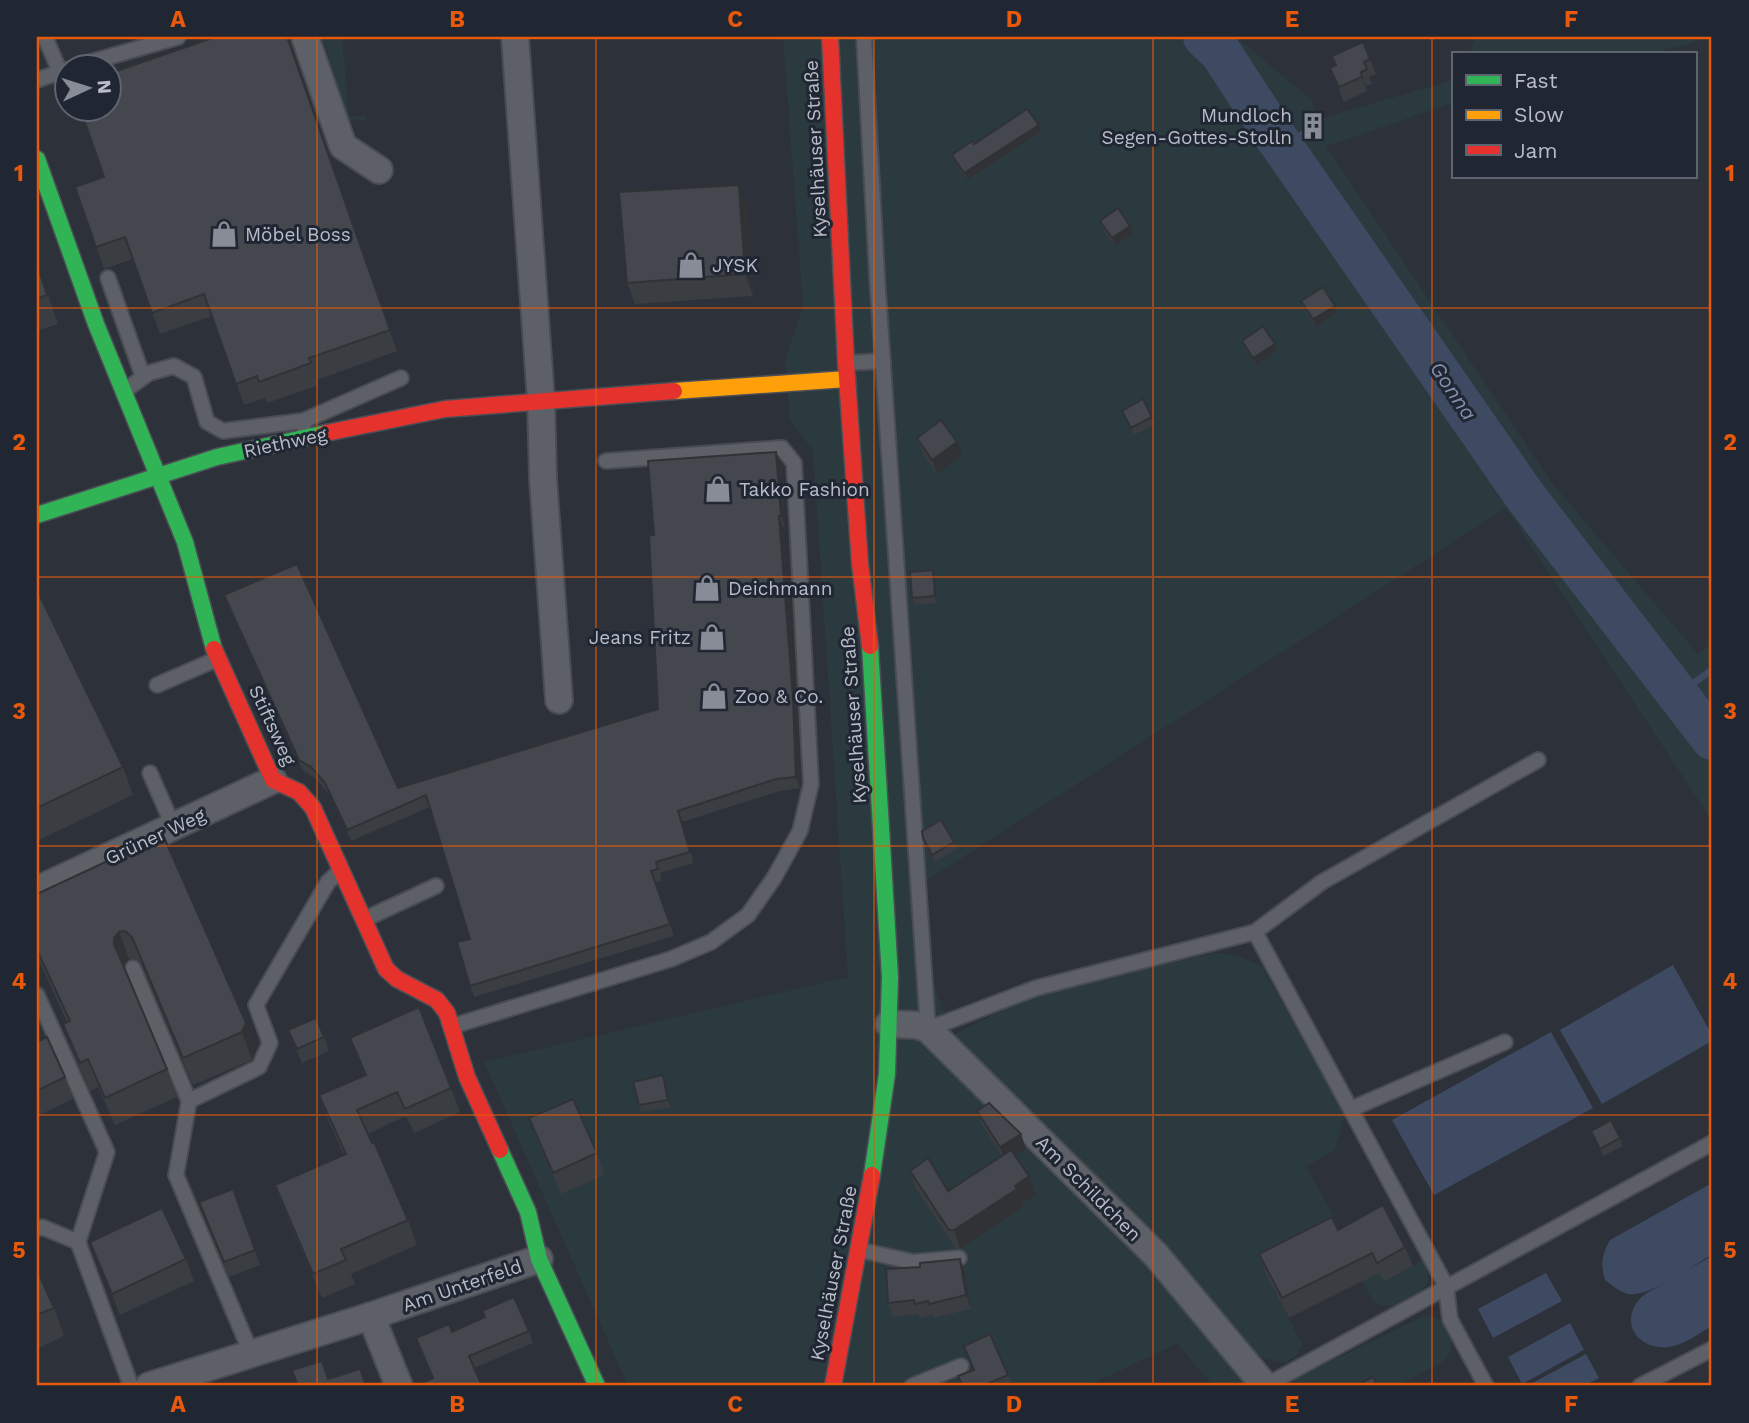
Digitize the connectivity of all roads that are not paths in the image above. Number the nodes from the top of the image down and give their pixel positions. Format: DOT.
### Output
graph roads {
  1 [pos="178,37"];
  2 [pos="305,37"];
  3 [pos="515,37"];
  4 [pos="830,37"];
  5 [pos="864,37"];
  6 [pos="122,53"];
  7 [pos="37,159"];
  8 [pos="379,170"];
  9 [pos="108,278"];
  10 [pos="883,361"];
  11 [pos="847,371"];
  12 [pos="143,377"];
  13 [pos="401,378"];
  14 [pos="124,391"];
  15 [pos="541,400"];
  16 [pos="305,429"];
  17 [pos="606,461"];
  18 [pos="158,476"];
  19 [pos="37,515"];
  20 [pos="219,658"];
  21 [pos="888,665"];
  22 [pos="158,685"];
  23 [pos="559,700"];
  24 [pos="1538,760"];
  25 [pos="150,773"];
  26 [pos="273,780"];
  27 [pos="174,828"];
  28 [pos="341,870"];
  29 [pos="436,886"];
  30 [pos="37,890"];
  31 [pos="364,920"];
  32 [pos="1255,932"];
  33 [pos="133,968"];
  34 [pos="37,995"];
  35 [pos="890,1024"];
  36 [pos="453,1026"];
  37 [pos="929,1029"];
  38 [pos="1505,1042"];
  39 [pos="189,1101"];
  40 [pos="1351,1109"];
  41 [pos="1712,1143"];
  42 [pos="37,1229"];
  43 [pos="78,1242"];
  44 [pos="860,1250"];
  45 [pos="959,1258"];
  46 [pos="540,1259"];
  47 [pos="1446,1286"];
  48 [pos="371,1316"];
  49 [pos="1712,1349"];
  50 [pos="251,1353"];
  51 [pos="961,1366"];
  52 [pos="131,1386"];
  53 [pos="149,1386"];
  54 [pos="399,1386"];
  55 [pos="597,1386"];
  56 [pos="833,1386"];
  57 [pos="912,1386"];
  58 [pos="1265,1386"];
  59 [pos="1486,1386"];
  60 [pos="1640,1386"];
  1 -- 6 [label="lane"];
  2 -- 8 [label="street"];
  3 -- 15 [label="street"];
  4 -- 11 [label="street, Kyselhäuser Straße"];
  5 -- 10 [label="lane"];
  7 -- 14 [label="street, Stiftsweg"];
  9 -- 12 [label="lane"];
  10 -- 11 [label="lane"];
  10 -- 21 [label="lane"];
  11 -- 15 [label="street, Riethweg"];
  11 -- 21 [label="street, Kyselhäuser Straße"];
  12 -- 14 [label="lane"];
  12 -- 16 [label="lane"];
  13 -- 16 [label="lane"];
  14 -- 18 [label="street, Stiftsweg"];
  15 -- 16 [label="street, Riethweg"];
  15 -- 23 [label="street"];
  16 -- 18 [label="street, Riethweg"];
  17 -- 36 [label="lane"];
  18 -- 19 [label="street, Riethweg"];
  18 -- 20 [label="street, Stiftsweg"];
  20 -- 22 [label="lane"];
  20 -- 26 [label="street, Stiftsweg"];
  21 -- 35 [label="street, Kyselhäuser Straße"];
  21 -- 37 [label="lane"];
  24 -- 32 [label="lane"];
  25 -- 27 [label="lane"];
  26 -- 27 [label="street, Grüner Weg"];
  26 -- 28 [label="street, Stiftsweg"];
  27 -- 30 [label="street, Grüner Weg"];
  28 -- 31 [label="street, Stiftsweg"];
  28 -- 39 [label="lane"];
  29 -- 31 [label="lane"];
  31 -- 36 [label="street, Stiftsweg"];
  32 -- 37 [label="lane"];
  32 -- 40 [label="lane"];
  33 -- 39 [label="lane"];
  34 -- 43 [label="lane"];
  35 -- 37 [label="street"];
  35 -- 44 [label="street, Kyselhäuser Straße"];
  36 -- 46 [label="street, Stiftsweg"];
  37 -- 58 [label="street, Am Schildchen"];
  38 -- 40 [label="lane"];
  39 -- 50 [label="lane"];
  40 -- 47 [label="lane"];
  41 -- 47 [label="lane"];
  42 -- 43 [label="lane"];
  43 -- 52 [label="lane"];
  44 -- 45 [label="lane"];
  44 -- 56 [label="street, Kyselhäuser Straße"];
  46 -- 48 [label="street, Am Unterfeld"];
  46 -- 55 [label="street, Am Unterfeld"];
  47 -- 58 [label="lane"];
  47 -- 59 [label="lane"];
  48 -- 50 [label="street, Am Unterfeld"];
  48 -- 54 [label="street"];
  49 -- 60 [label="lane"];
  50 -- 53 [label="street, Am Unterfeld"];
  51 -- 57 [label="lane"];
}
